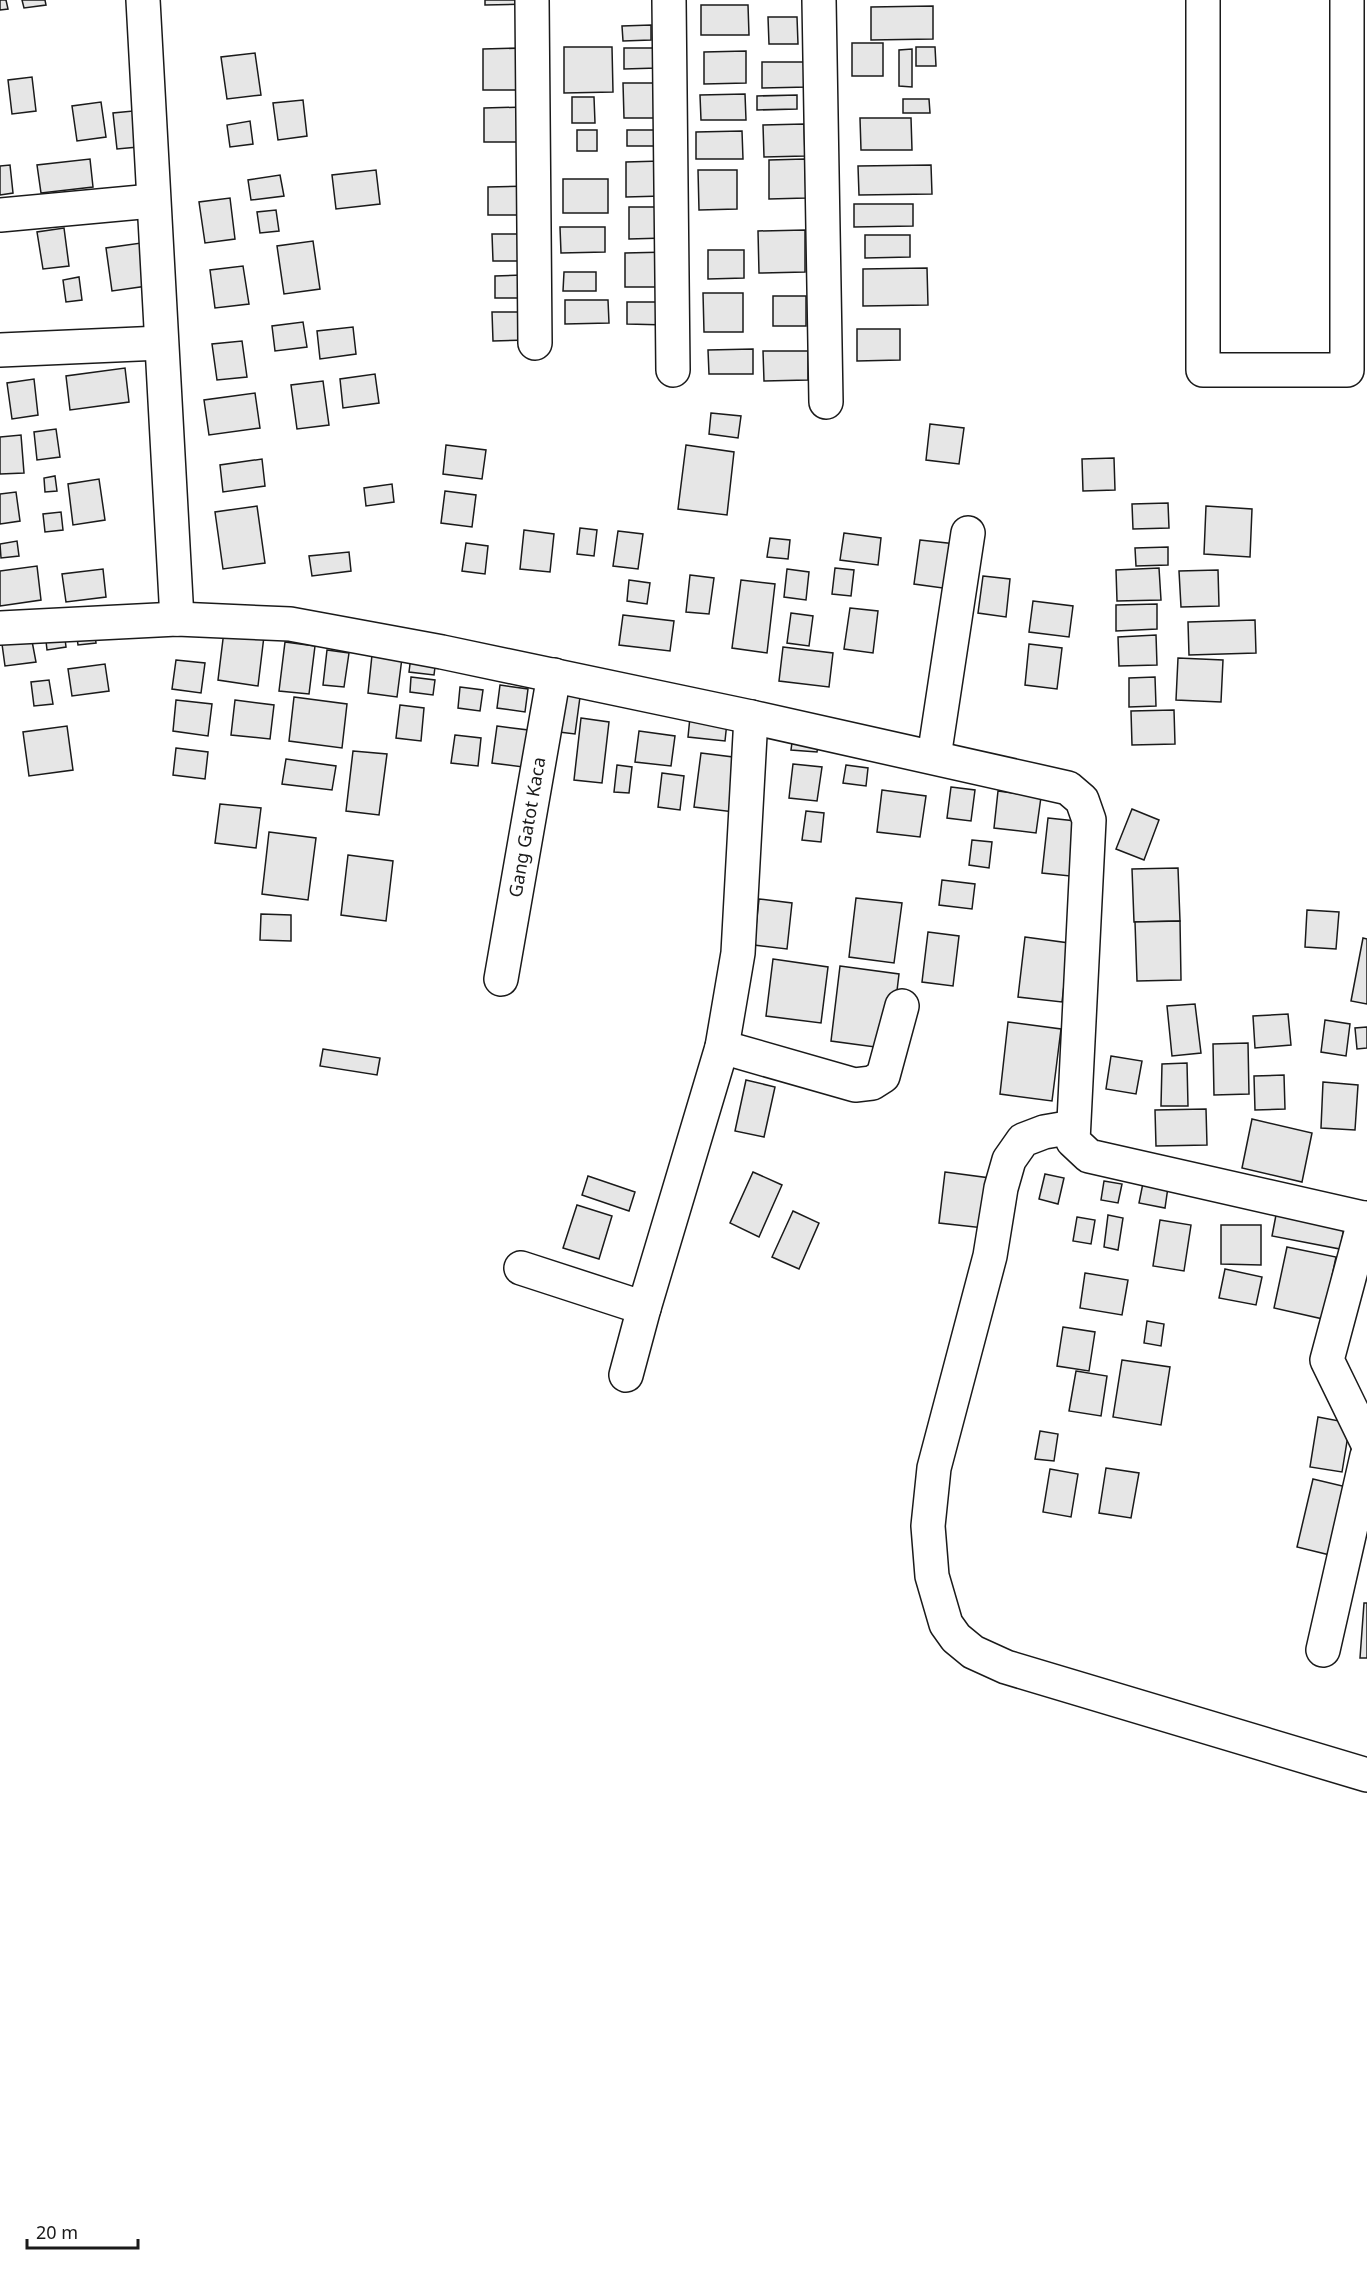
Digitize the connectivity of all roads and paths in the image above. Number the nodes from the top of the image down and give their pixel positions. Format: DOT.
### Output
graph roads {
  1 [pos="143,0"];
  2 [pos="532,0"];
  3 [pos="669,0"];
  4 [pos="819,0"];
  5 [pos="1203,0"];
  6 [pos="1347,0"];
  7 [pos="152,201"];
  8 [pos="0,215"];
  9 [pos="160,343"];
  10 [pos="535,343"];
  11 [pos="0,350"];
  12 [pos="673,370"];
  13 [pos="826,402"];
  14 [pos="968,533"];
  15 [pos="177,619"];
  16 [pos="0,628"];
  17 [pos="554,675"];
  18 [pos="751,717"];
  19 [pos="934,757"];
  20 [pos="501,979"];
  21 [pos="902,1006"];
  22 [pos="722,1047"];
  23 [pos="1073,1127"];
  24 [pos="1366,1218"];
  25 [pos="521,1268"];
  26 [pos="644,1308"];
  27 [pos="626,1375"];
  28 [pos="1367,1442"];
  29 [pos="1367,1456"];
  30 [pos="1323,1650"];
  31 [pos="1367,1775"];
  1 -- 7 [label="street"];
  2 -- 10 [label="street"];
  3 -- 12 [label="street"];
  4 -- 13 [label="street"];
  5 -- 6 [label="street"];
  7 -- 8 [label="street"];
  7 -- 9 [label="street"];
  9 -- 11 [label="street"];
  9 -- 15 [label="street"];
  14 -- 19 [label="street"];
  15 -- 16 [label="street"];
  15 -- 17 [label="street"];
  17 -- 18 [label="street"];
  17 -- 20 [label="street, Gang Gatot Kaca"];
  18 -- 19 [label="street"];
  18 -- 22 [label="street"];
  19 -- 23 [label="street"];
  21 -- 22 [label="street"];
  22 -- 26 [label="street"];
  23 -- 24 [label="street"];
  23 -- 31 [label="street"];
  24 -- 28 [label="street"];
  25 -- 26 [label="street"];
  26 -- 27 [label="street"];
  29 -- 30 [label="street"];
}
